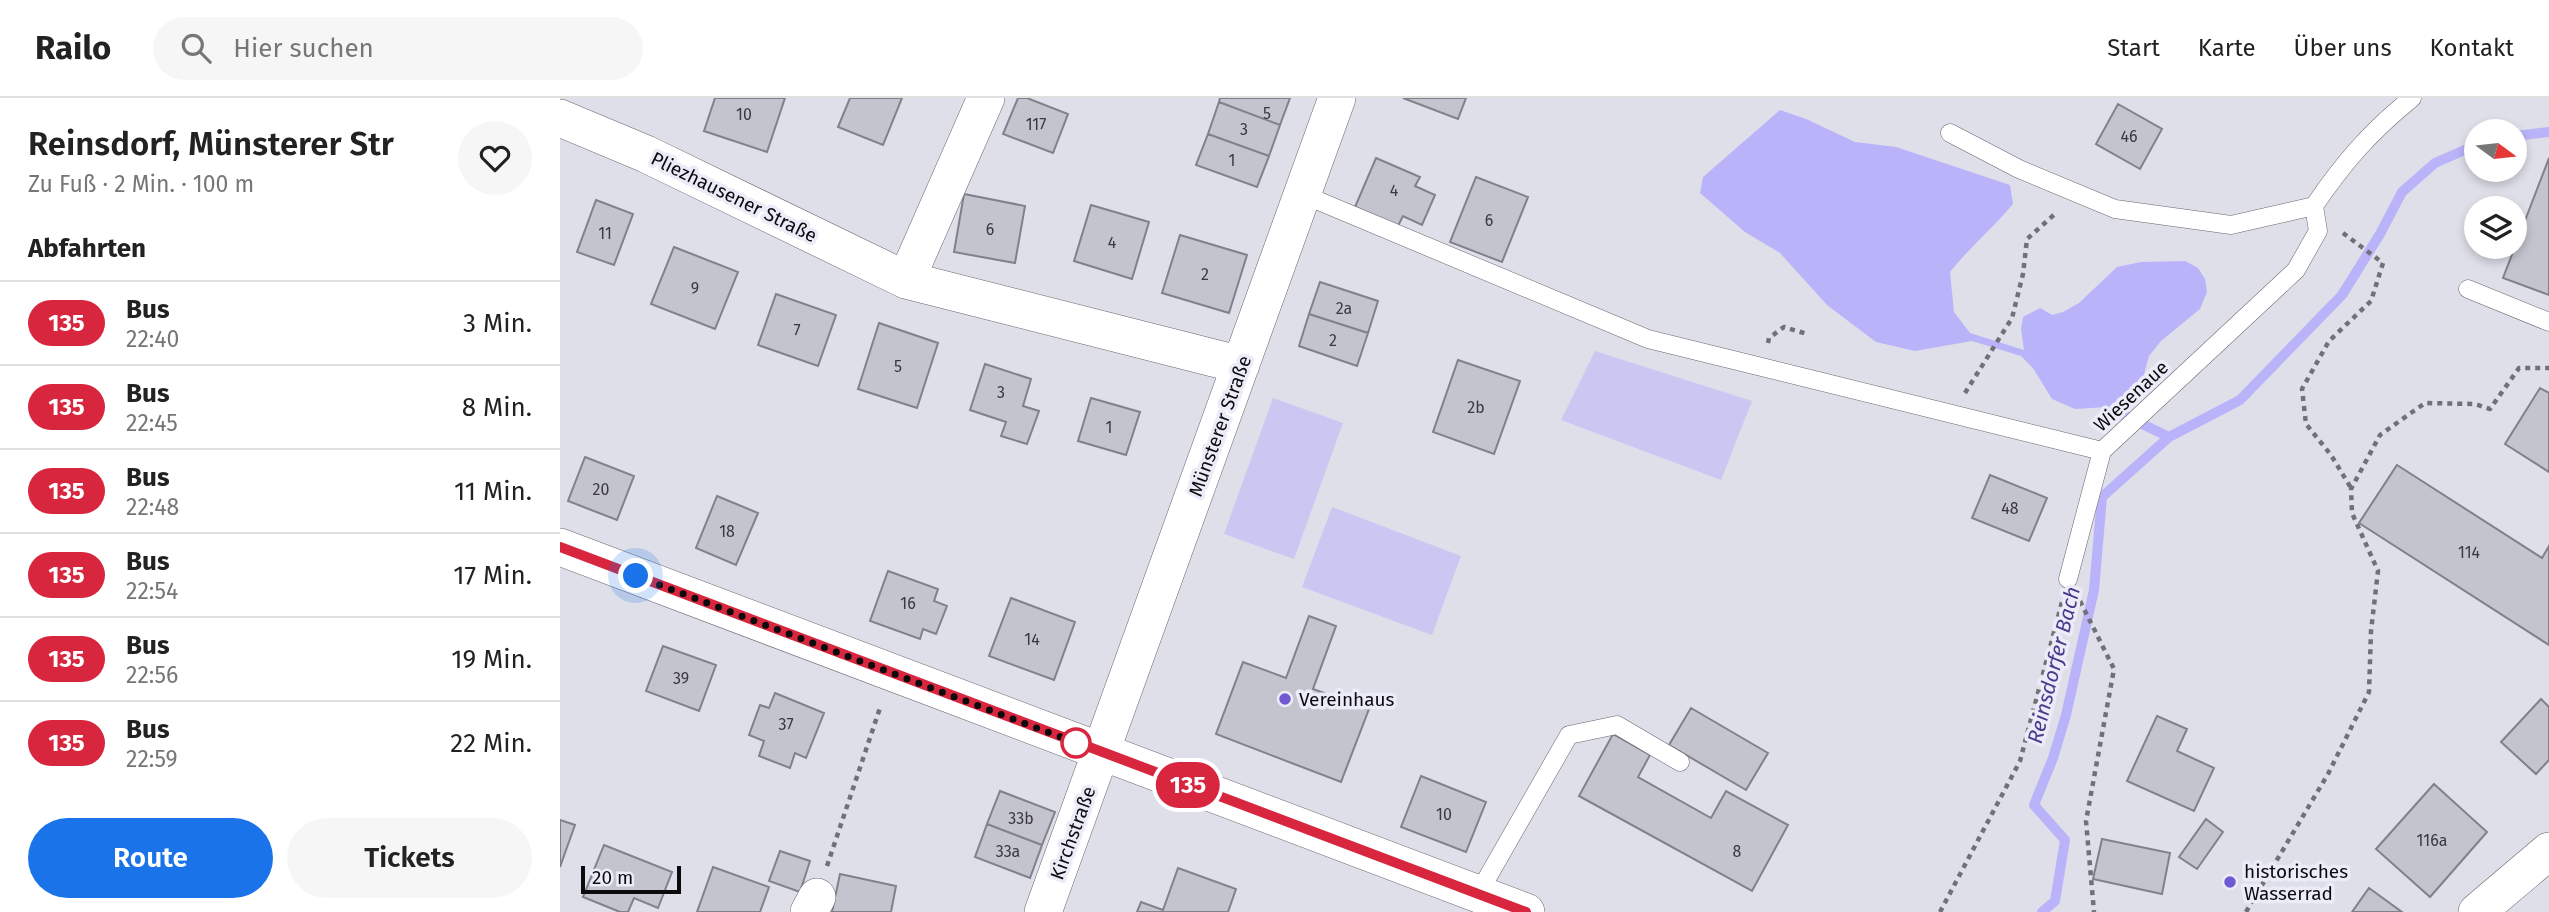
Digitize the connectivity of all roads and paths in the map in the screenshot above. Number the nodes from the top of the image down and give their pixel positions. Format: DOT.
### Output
graph roads {
  1 [pos="986,98"];
  2 [pos="1337,98"];
  3 [pos="2412,98"];
  4 [pos="560,118"];
  5 [pos="1950,133"];
  6 [pos="2077,193"];
  7 [pos="1303,194"];
  8 [pos="2314,206"];
  9 [pos="2360,248"];
  10 [pos="906,280"];
  11 [pos="2468,289"];
  12 [pos="2549,322"];
  13 [pos="1807,334"];
  14 [pos="1241,365"];
  15 [pos="1762,367"];
  16 [pos="2549,368"];
  17 [pos="1951,414"];
  18 [pos="2102,451"];
  19 [pos="2351,489"];
  20 [pos="560,547"];
  21 [pos="2071,585"];
  22 [pos="892,673"];
  23 [pos="1102,753"];
  24 [pos="1680,762"];
  25 [pos="2549,851"];
  26 [pos="1478,894"];
  27 [pos="813,904"];
  28 [pos="1043,912"];
  29 [pos="1526,912"];
  30 [pos="1940,912"];
  31 [pos="2094,912"];
  32 [pos="2246,912"];
  33 [pos="2477,912"];
  1 -- 10 [label="street"];
  2 -- 7 [label="street, Münsterer Straße"];
  3 -- 8 [label="lane"];
  4 -- 10 [label="street, Pliezhausener Straße"];
  5 -- 6 [label="lane"];
  6 -- 8 [label="lane"];
  6 -- 17 [label="path"];
  7 -- 14 [label="street, Münsterer Straße"];
  7 -- 15 [label="lane"];
  8 -- 18 [label="lane, Wiesenaue"];
  9 -- 19 [label="path"];
  10 -- 14 [label="street, Pliezhausener Straße"];
  11 -- 12 [label="lane"];
  13 -- 15 [label="path"];
  14 -- 23 [label="street, Münsterer Straße"];
  15 -- 17 [label="lane"];
  16 -- 19 [label="path"];
  17 -- 18 [label="lane"];
  18 -- 21 [label="lane, Wiesenaue"];
  19 -- 32 [label="path"];
  20 -- 22 [label="street"];
  21 -- 30 [label="path"];
  21 -- 31 [label="path"];
  22 -- 23 [label="street"];
  22 -- 27 [label="path"];
  23 -- 26 [label="street"];
  23 -- 28 [label="street, Kirchstraße"];
  24 -- 26 [label="lane"];
  25 -- 33 [label="street"];
  26 -- 29 [label="street"];
}
